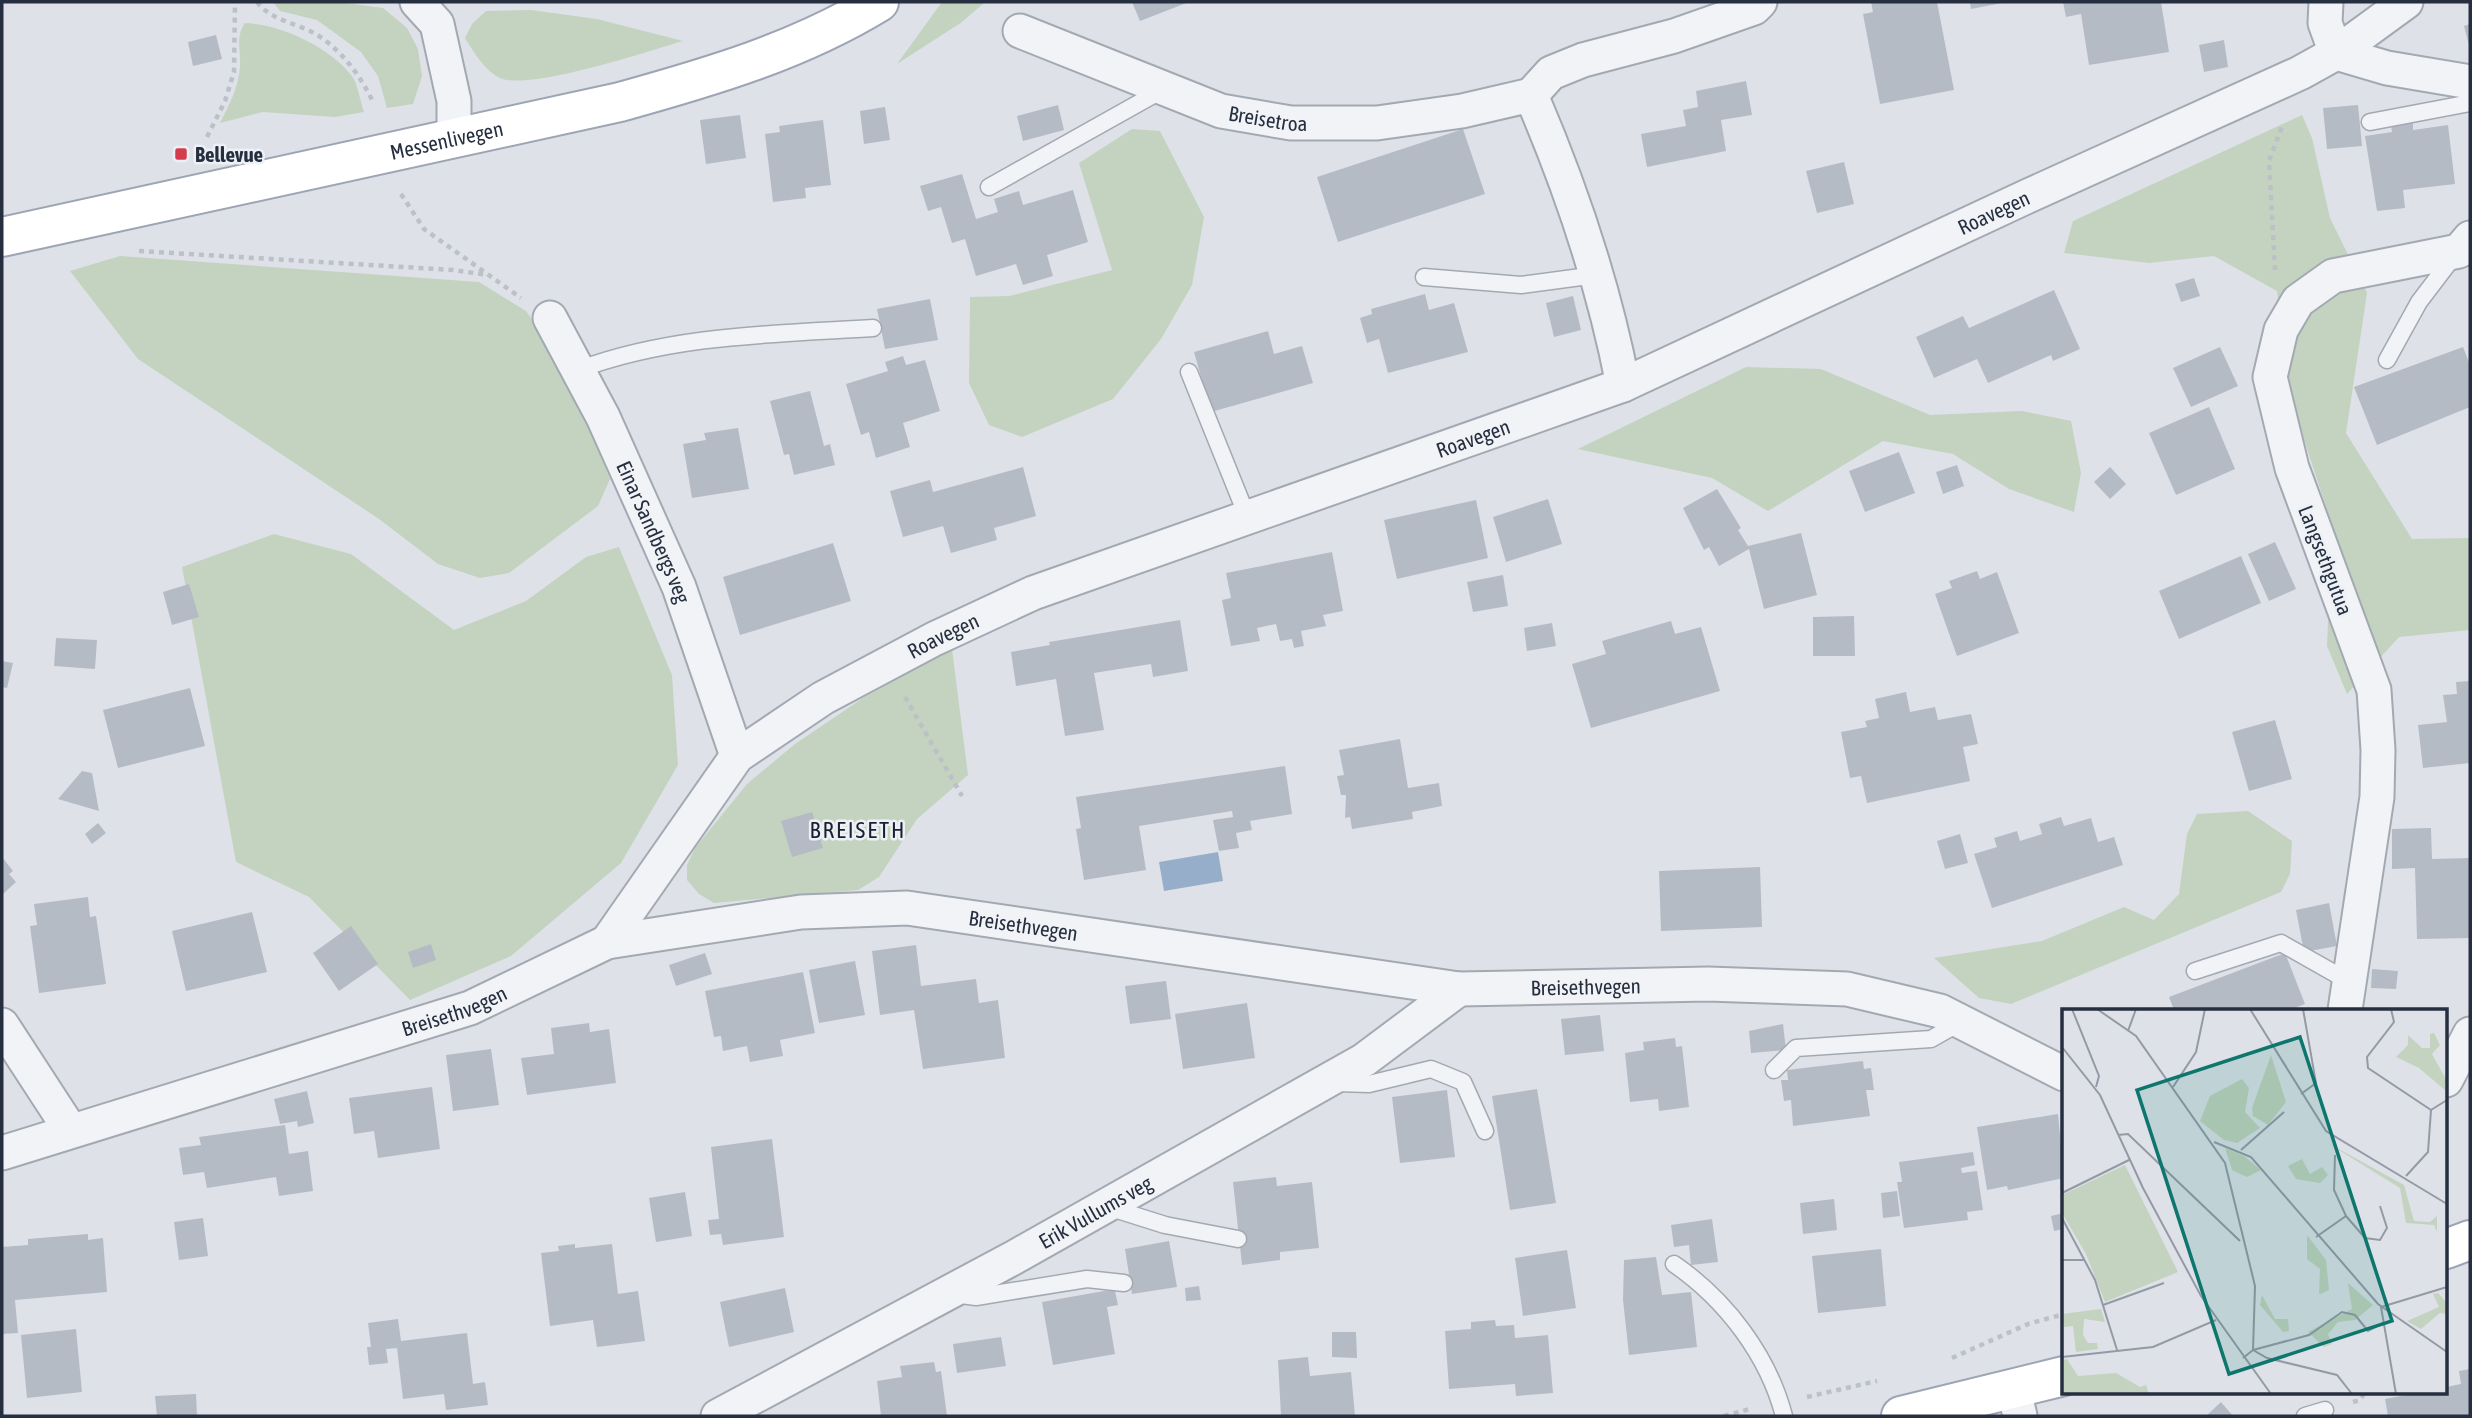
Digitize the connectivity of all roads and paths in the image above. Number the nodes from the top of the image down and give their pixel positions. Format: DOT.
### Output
graph roads {
  1 [pos="235,2"];
  2 [pos="257,2"];
  3 [pos="417,2"];
  4 [pos="879,2"];
  5 [pos="1760,2"];
  6 [pos="2326,2"];
  7 [pos="2406,2"];
  8 [pos="1020,31"];
  9 [pos="2336,53"];
  10 [pos="2300,73"];
  11 [pos="1165,89"];
  12 [pos="2470,89"];
  13 [pos="1531,95"];
  14 [pos="374,104"];
  15 [pos="2370,122"];
  16 [pos="207,137"];
  17 [pos="454,138"];
  18 [pos="989,187"];
  19 [pos="401,194"];
  20 [pos="2,237"];
  21 [pos="2464,244"];
  22 [pos="135,250"];
  23 [pos="488,275"];
  24 [pos="1596,275"];
  25 [pos="1424,277"];
  26 [pos="550,318"];
  27 [pos="873,328"];
  28 [pos="2281,330"];
  29 [pos="2387,360"];
  30 [pos="578,370"];
  31 [pos="1189,372"];
  32 [pos="1623,385"];
  33 [pos="1247,516"];
  34 [pos="886,664"];
  35 [pos="737,757"];
  36 [pos="962,796"];
  37 [pos="607,942"];
  38 [pos="2195,971"];
  39 [pos="1460,989"];
  40 [pos="2346,996"];
  41 [pos="1961,1022"];
  42 [pos="2,1025"];
  43 [pos="2470,1034"];
  44 [pos="1774,1070"];
  45 [pos="2062,1073"];
  46 [pos="2448,1076"];
  47 [pos="1324,1082"];
  48 [pos="1485,1130"];
  49 [pos="71,1131"];
  50 [pos="2,1153"];
  51 [pos="1104,1206"];
  52 [pos="1238,1238"];
  53 [pos="2470,1240"];
  54 [pos="2448,1248"];
  55 [pos="1674,1264"];
  56 [pos="1124,1283"];
  57 [pos="948,1293"];
  58 [pos="2062,1315"];
  59 [pos="1944,1362"];
  60 [pos="2062,1377"];
  61 [pos="1881,1380"];
  62 [pos="2017,1403"];
  63 [pos="1782,1409"];
  64 [pos="2325,1410"];
  65 [pos="718,1416"];
  66 [pos="1724,1416"];
  67 [pos="1901,1416"];
  68 [pos="2305,1416"];
  1 -- 16 [label="path"];
  2 -- 14 [label="path"];
  3 -- 17 [label="street"];
  4 -- 17 [label="main road, Messenlivegen"];
  5 -- 13 [label="street, Breisetroa"];
  6 -- 9 [label="street"];
  7 -- 9 [label="street, Roavegen"];
  8 -- 11 [label="street, Breisetroa"];
  9 -- 10 [label="street, Roavegen"];
  9 -- 12 [label="street"];
  10 -- 28 [label="path"];
  10 -- 32 [label="street, Roavegen"];
  11 -- 13 [label="street, Breisetroa"];
  11 -- 18 [label="lane"];
  12 -- 15 [label="lane"];
  13 -- 24 [label="street"];
  17 -- 20 [label="main road, Messenlivegen"];
  19 -- 23 [label="path"];
  21 -- 28 [label="street, Langsethgutua"];
  21 -- 29 [label="lane"];
  22 -- 23 [label="path"];
  23 -- 26 [label="path"];
  24 -- 25 [label="lane"];
  24 -- 32 [label="street"];
  26 -- 30 [label="street, Einar Sandbergs veg"];
  27 -- 30 [label="lane"];
  28 -- 40 [label="street, Langsethgutua"];
  30 -- 35 [label="street, Einar Sandbergs veg"];
  31 -- 33 [label="lane"];
  32 -- 33 [label="street, Roavegen"];
  33 -- 34 [label="street, Roavegen"];
  34 -- 35 [label="street, Roavegen"];
  34 -- 36 [label="path"];
  35 -- 37 [label="street, Roavegen"];
  37 -- 39 [label="street, Breisethvegen"];
  37 -- 49 [label="street, Breisethvegen"];
  38 -- 40 [label="lane"];
  39 -- 41 [label="street, Breisethvegen"];
  39 -- 47 [label="street, Erik Vullums veg"];
  41 -- 44 [label="lane"];
  41 -- 45 [label="street, Breisethvegen"];
  42 -- 49 [label="street"];
  43 -- 46 [label="street"];
  47 -- 48 [label="lane"];
  47 -- 51 [label="street, Erik Vullums veg"];
  49 -- 50 [label="street, Breisethvegen"];
  51 -- 52 [label="lane"];
  51 -- 57 [label="street, Erik Vullums veg"];
  53 -- 54 [label="main road"];
  55 -- 63 [label="lane"];
  56 -- 57 [label="lane"];
  57 -- 65 [label="street, Erik Vullums veg"];
  58 -- 59 [label="path"];
  60 -- 62 [label="main road"];
  61 -- 63 [label="path"];
  62 -- 67 [label="main road"];
  63 -- 66 [label="path"];
  64 -- 68 [label="lane"];
}
